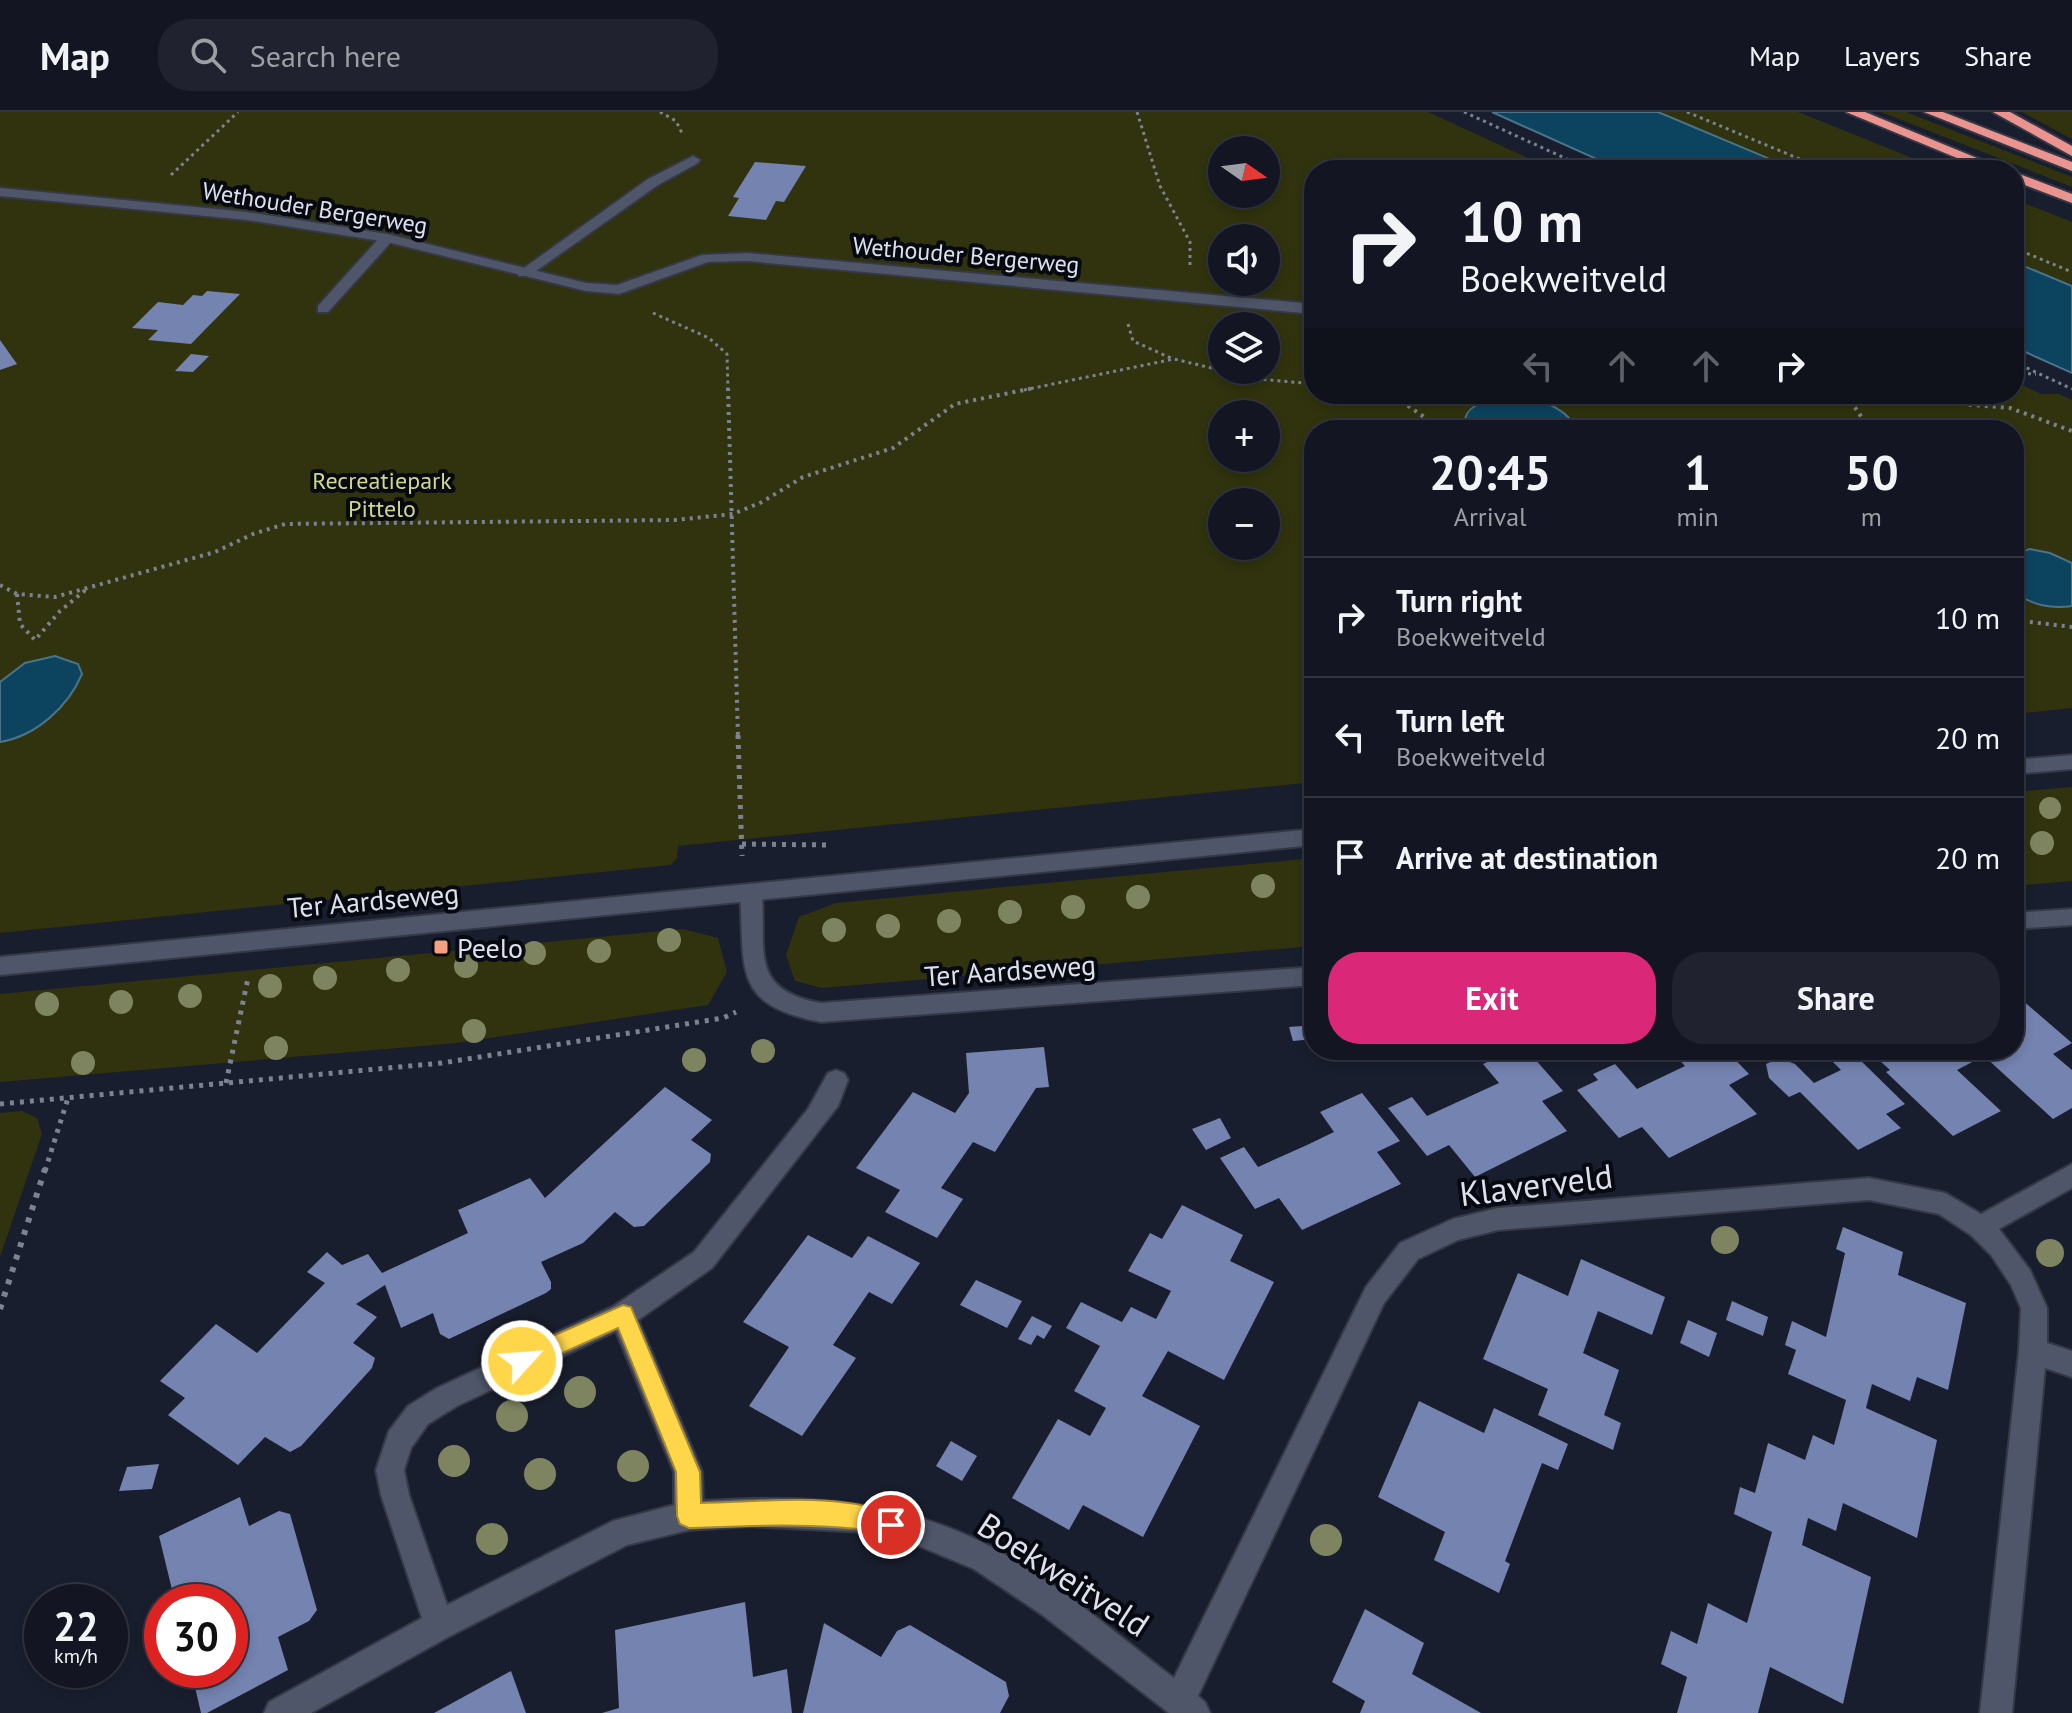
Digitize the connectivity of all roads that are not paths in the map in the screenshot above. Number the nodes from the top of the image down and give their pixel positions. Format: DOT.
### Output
graph roads {
  1 [pos="1853,112"];
  2 [pos="1931,112"];
  3 [pos="2000,112"];
  4 [pos="2072,152"];
  5 [pos="693,160"];
  6 [pos="1974,160"];
  7 [pos="2072,167"];
  8 [pos="2024,180"];
  9 [pos="0,192"];
  10 [pos="2072,199"];
  11 [pos="387,238"];
  12 [pos="524,273"];
  13 [pos="1304,308"];
  14 [pos="323,309"];
  15 [pos="2072,762"];
  16 [pos="2024,766"];
  17 [pos="1304,838"];
  18 [pos="751,893"];
  19 [pos="2072,917"];
  20 [pos="2024,920"];
  21 [pos="0,966"];
  22 [pos="1304,977"];
  23 [pos="836,1080"];
  24 [pos="2072,1175"];
  25 [pos="1980,1227"];
  26 [pos="623,1315"];
  27 [pos="2033,1351"];
  28 [pos="2072,1364"];
  29 [pos="689,1516"];
  30 [pos="439,1625"];
  31 [pos="1187,1706"];
  32 [pos="280,1713"];
  33 [pos="1996,1713"];
  1 -- 6 [label="highway"];
  2 -- 7 [label="highway"];
  3 -- 4 [label="highway"];
  5 -- 12 [label="street"];
  8 -- 10 [label="highway"];
  9 -- 11 [label="street, Wethouder Bergerweg"];
  11 -- 12 [label="street, Wethouder Bergerweg"];
  11 -- 14 [label="street"];
  12 -- 13 [label="street, Wethouder Bergerweg"];
  15 -- 16 [label="street"];
  17 -- 18 [label="street, Ter Aardseweg"];
  18 -- 21 [label="street, Ter Aardseweg"];
  18 -- 22 [label="street, Ter Aardseweg"];
  19 -- 20 [label="street"];
  23 -- 26 [label="street"];
  24 -- 25 [label="street"];
  25 -- 27 [label="street, Klaverveld"];
  25 -- 31 [label="street, Klaverveld"];
  26 -- 29 [label="street"];
  26 -- 30 [label="street"];
  27 -- 28 [label="street"];
  27 -- 33 [label="street, Klaverveld"];
  29 -- 30 [label="street, Boekweitveld"];
  29 -- 31 [label="street, Boekweitveld"];
  30 -- 32 [label="street, Boekweitveld"];
}
